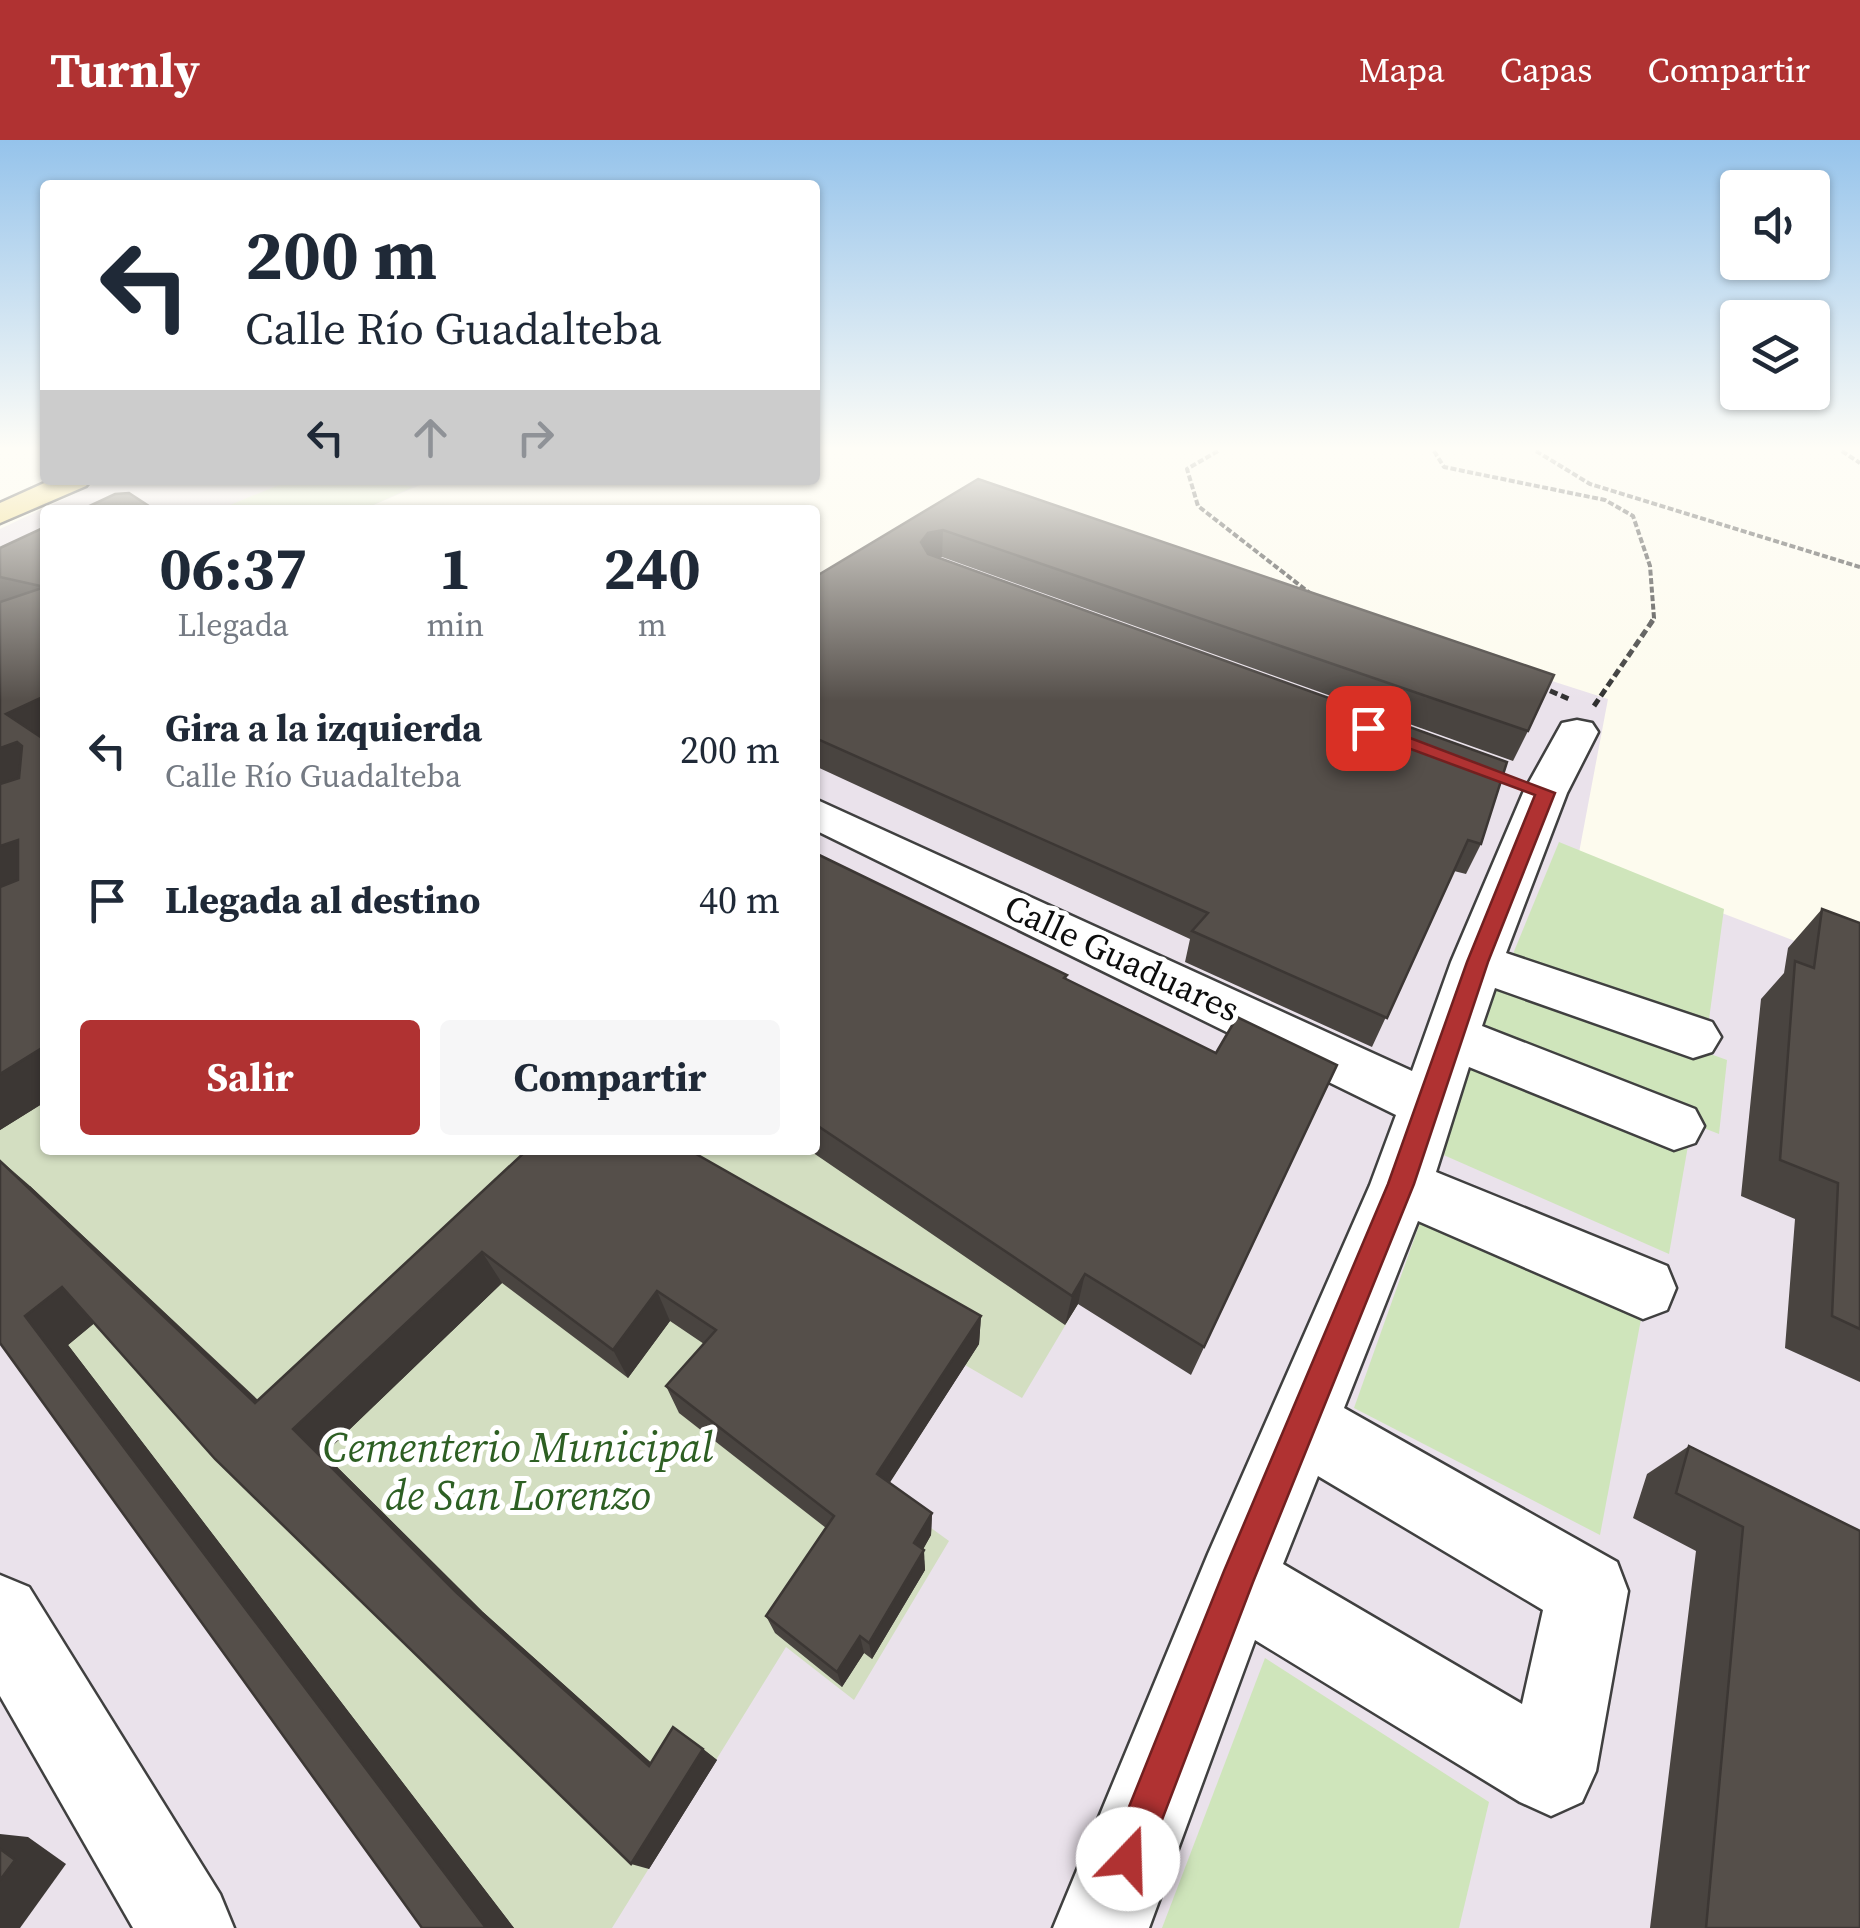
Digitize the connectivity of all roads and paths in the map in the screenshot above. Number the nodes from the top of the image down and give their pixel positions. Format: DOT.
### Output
graph roads {
  1 [pos="1235,534"];
  2 [pos="1639,534"];
  3 [pos="1752,534"];
  4 [pos="1860,568"];
  5 [pos="1320,599"];
  6 [pos="1528,682"];
  7 [pos="1577,732"];
  8 [pos="820,815"];
  9 [pos="1477,962"];
  10 [pos="1452,1037"];
  11 [pos="1693,1038"];
  12 [pos="1428,1104"];
  13 [pos="1674,1126"];
  14 [pos="1401,1184"];
  15 [pos="1643,1288"];
  16 [pos="1302,1425"];
  17 [pos="1236,1582"];
  18 [pos="0,1616"];
  19 [pos="186,1928"];
  20 [pos="1101,1928"];
  1 -- 5 [label="path"];
  2 -- 6 [label="path"];
  3 -- 4 [label="path"];
  7 -- 9 [label="street"];
  8 -- 12 [label="street, Calle Guaduares"];
  9 -- 10 [label="street"];
  9 -- 11 [label="street"];
  10 -- 12 [label="street"];
  10 -- 13 [label="street"];
  12 -- 14 [label="street"];
  14 -- 15 [label="street"];
  14 -- 16 [label="street"];
  16 -- 17 [label="street"];
  16 -- 17 [label="street"];
  17 -- 20 [label="street"];
  18 -- 19 [label="street"];
}
